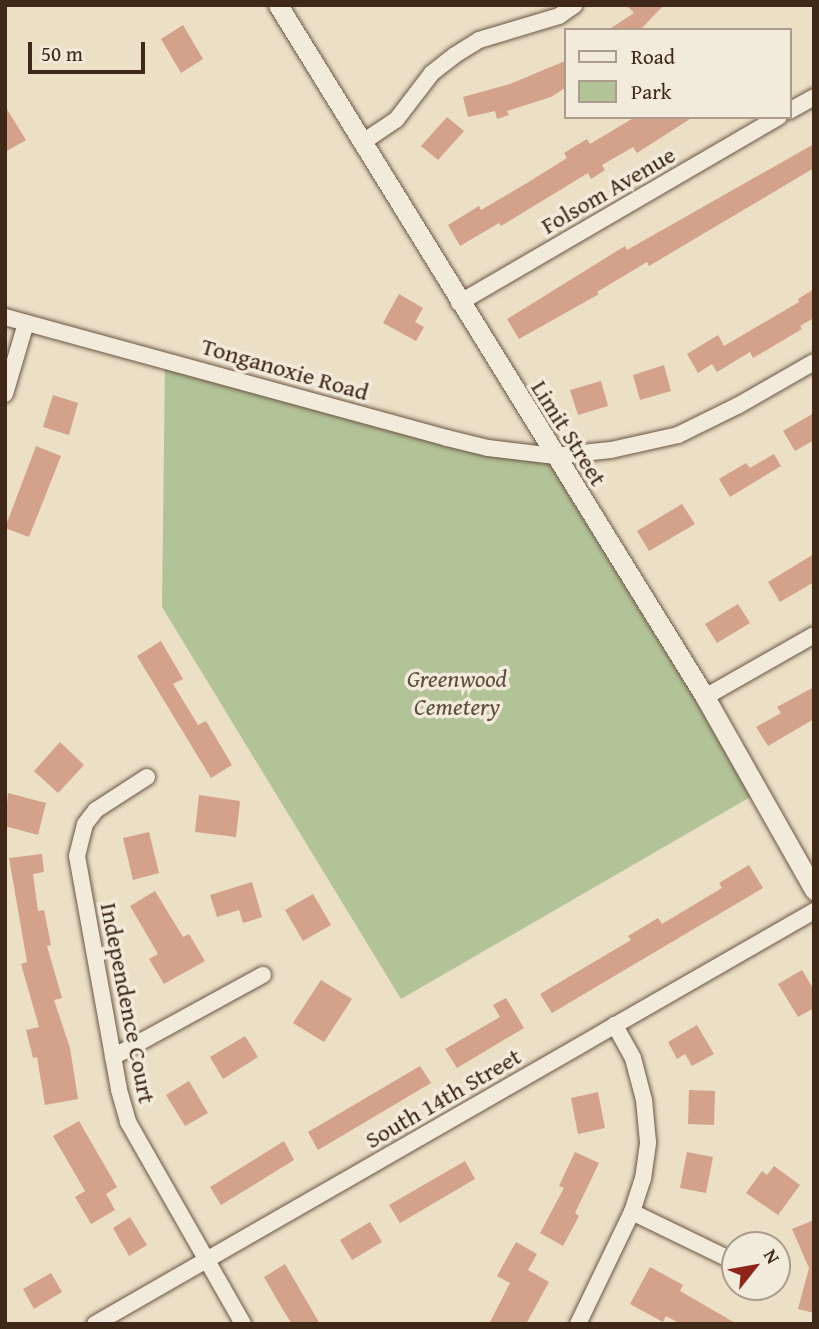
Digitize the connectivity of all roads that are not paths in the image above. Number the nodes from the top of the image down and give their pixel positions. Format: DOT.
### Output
graph roads {
  1 [pos="278,5"];
  2 [pos="575,5"];
  3 [pos="814,97"];
  4 [pos="791,110"];
  5 [pos="776,119"];
  6 [pos="363,142"];
  7 [pos="459,303"];
  8 [pos="5,317"];
  9 [pos="26,323"];
  10 [pos="814,362"];
  11 [pos="5,394"];
  12 [pos="554,456"];
  13 [pos="814,635"];
  14 [pos="705,697"];
  15 [pos="147,777"];
  16 [pos="814,890"];
  17 [pos="814,911"];
  18 [pos="263,975"];
  19 [pos="615,1025"];
  20 [pos="113,1056"];
  21 [pos="632,1212"];
  22 [pos="721,1255"];
  23 [pos="207,1260"];
  24 [pos="95,1324"];
  25 [pos="243,1324"];
  26 [pos="578,1324"];
  1 -- 6 [label="street, Limit Street"];
  2 -- 6 [label="street"];
  3 -- 4 [label="street"];
  5 -- 7 [label="street, Folsom Avenue"];
  6 -- 7 [label="street, Limit Street"];
  7 -- 12 [label="street, Limit Street"];
  8 -- 9 [label="street, Tonganoxie Road"];
  9 -- 11 [label="street"];
  9 -- 12 [label="street, Tonganoxie Road"];
  10 -- 12 [label="street, Tonganoxie Road"];
  12 -- 14 [label="street, Limit Street"];
  13 -- 14 [label="street"];
  14 -- 16 [label="street, Limit Street"];
  15 -- 20 [label="street, Independence Court"];
  17 -- 19 [label="street, South 14th Street"];
  18 -- 20 [label="street"];
  19 -- 21 [label="street"];
  19 -- 23 [label="street, South 14th Street"];
  20 -- 23 [label="street, Independence Court"];
  21 -- 22 [label="street"];
  21 -- 26 [label="street"];
  23 -- 24 [label="street, South 14th Street"];
  23 -- 25 [label="street, Independence Court"];
}
